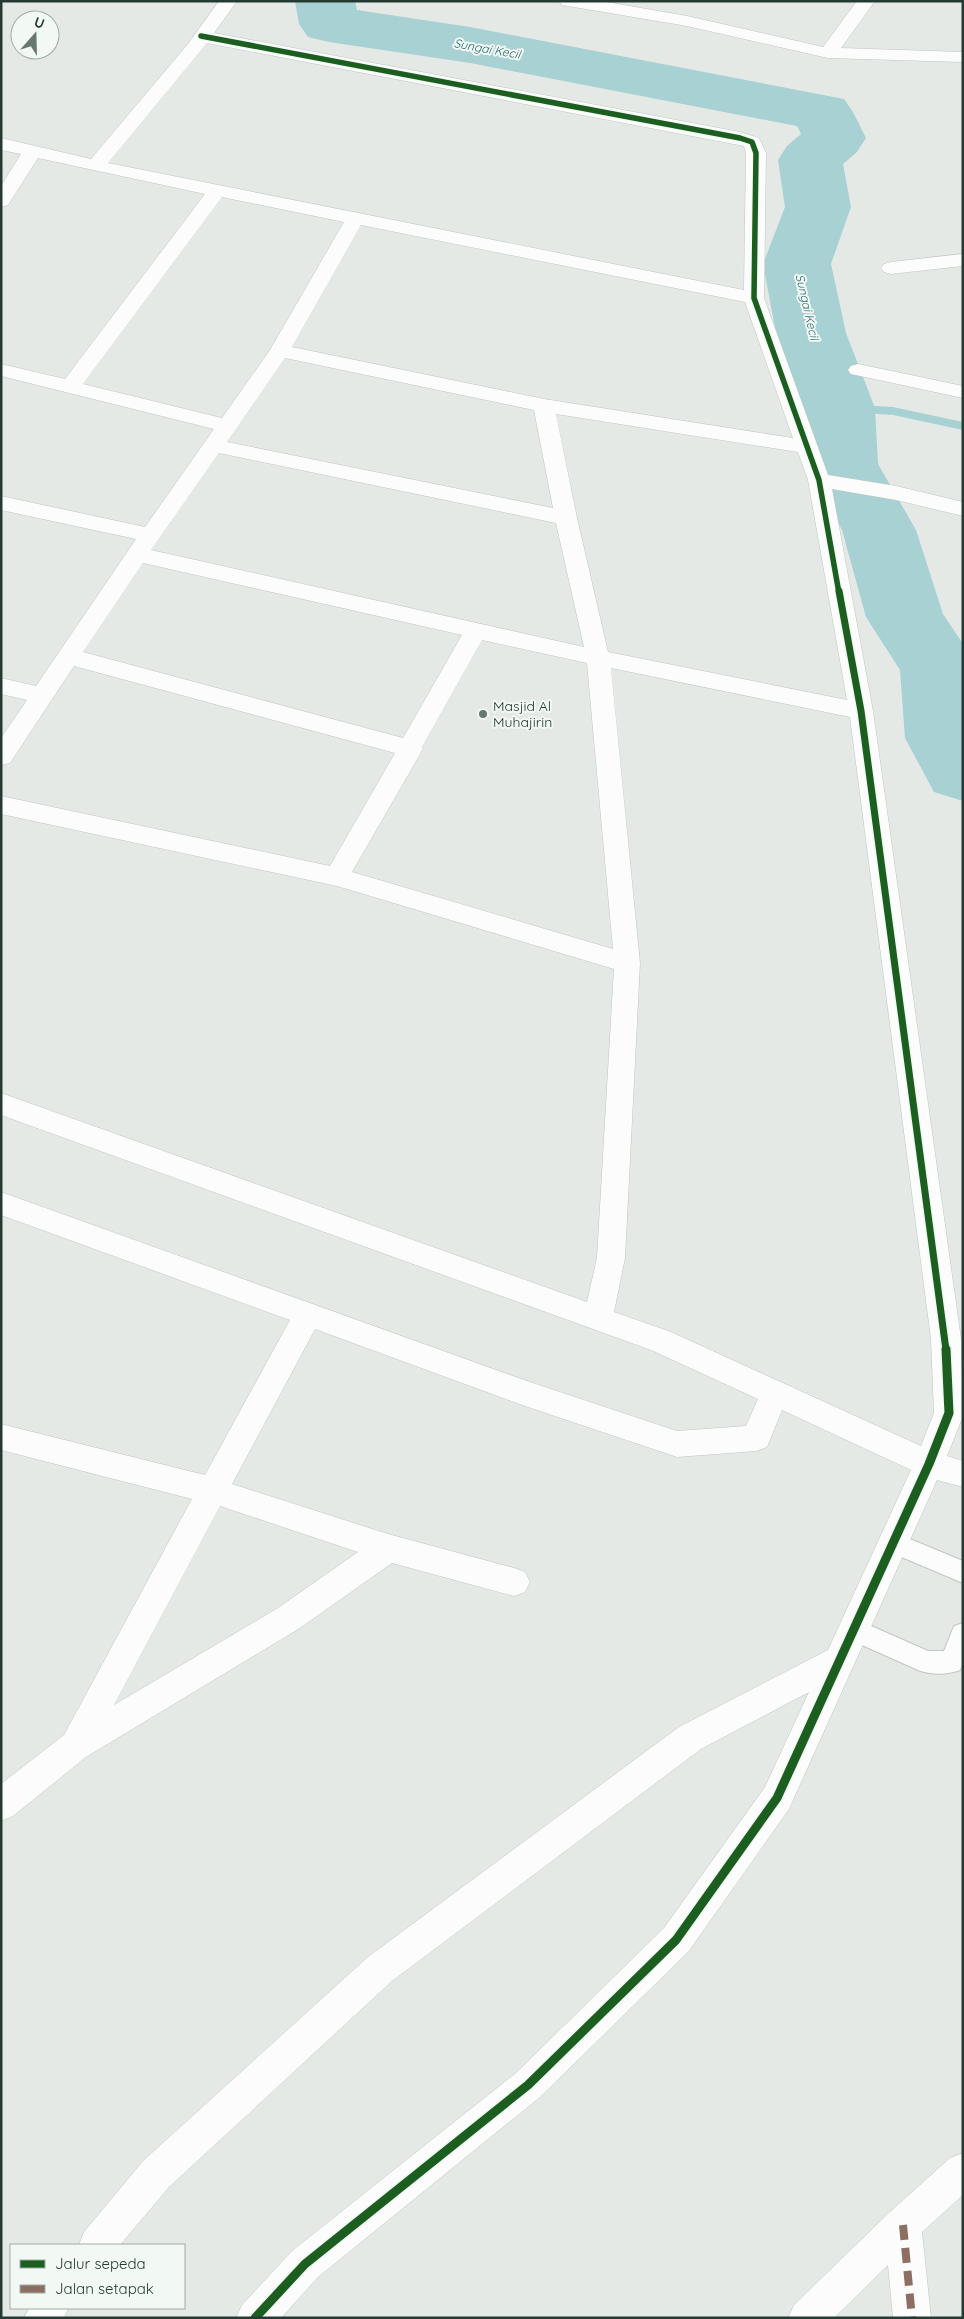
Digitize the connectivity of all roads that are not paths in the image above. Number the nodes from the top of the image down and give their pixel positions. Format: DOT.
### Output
graph roads {
  1 [pos="228,1"];
  2 [pos="568,1"];
  3 [pos="866,1"];
  4 [pos="201,36"];
  5 [pos="828,53"];
  6 [pos="963,57"];
  7 [pos="1,144"];
  8 [pos="33,151"];
  9 [pos="95,166"];
  10 [pos="217,191"];
  11 [pos="1,201"];
  12 [pos="355,219"];
  13 [pos="963,260"];
  14 [pos="891,268"];
  15 [pos="754,298"];
  16 [pos="280,351"];
  17 [pos="1,370"];
  18 [pos="858,370"];
  19 [pos="70,387"];
  20 [pos="963,392"];
  21 [pos="544,406"];
  22 [pos="226,425"];
  23 [pos="215,446"];
  24 [pos="806,447"];
  25 [pos="819,480"];
  26 [pos="1,503"];
  27 [pos="963,509"];
  28 [pos="566,518"];
  29 [pos="150,535"];
  30 [pos="137,554"];
  31 [pos="476,630"];
  32 [pos="68,656"];
  33 [pos="598,658"];
  34 [pos="1,686"];
  35 [pos="41,695"];
  36 [pos="861,711"];
  37 [pos="411,749"];
  38 [pos="1,757"];
  39 [pos="1,805"];
  40 [pos="337,877"];
  41 [pos="627,963"];
  42 [pos="1,1104"];
  43 [pos="1,1203"];
  44 [pos="308,1314"];
  45 [pos="598,1319"];
  46 [pos="775,1393"];
  47 [pos="6,1446"];
  48 [pos="930,1464"];
  49 [pos="963,1474"];
  50 [pos="214,1491"];
  51 [pos="893,1543"];
  52 [pos="388,1548"];
  53 [pos="963,1572"];
  54 [pos="514,1582"];
  55 [pos="853,1629"];
  56 [pos="963,1634"];
  57 [pos="838,1662"];
  58 [pos="75,1746"];
  59 [pos="1,1805"];
  60 [pos="963,2171"];
  61 [pos="903,2225"];
  62 [pos="98,2244"];
  63 [pos="255,2318"];
  64 [pos="808,2318"];
  65 [pos="912,2318"];
  1 -- 4 [label="street"];
  2 -- 5 [label="street"];
  3 -- 5 [label="street"];
  4 -- 9 [label="street"];
  4 -- 15 [label="street"];
  5 -- 6 [label="street"];
  7 -- 8 [label="street"];
  8 -- 9 [label="street"];
  8 -- 11 [label="street"];
  9 -- 10 [label="street"];
  10 -- 12 [label="street"];
  10 -- 19 [label="street"];
  12 -- 15 [label="street"];
  12 -- 16 [label="street"];
  13 -- 14 [label="street"];
  15 -- 24 [label="street"];
  16 -- 21 [label="street"];
  16 -- 22 [label="street"];
  17 -- 19 [label="street"];
  18 -- 20 [label="street"];
  19 -- 22 [label="street"];
  21 -- 24 [label="street"];
  21 -- 28 [label="street"];
  22 -- 23 [label="street"];
  23 -- 28 [label="street"];
  23 -- 29 [label="street"];
  24 -- 25 [label="street"];
  25 -- 27 [label="street"];
  25 -- 36 [label="street"];
  26 -- 29 [label="street"];
  28 -- 33 [label="street"];
  29 -- 30 [label="street"];
  30 -- 31 [label="street"];
  30 -- 32 [label="street"];
  31 -- 33 [label="street"];
  31 -- 37 [label="street"];
  32 -- 35 [label="street"];
  32 -- 37 [label="street"];
  33 -- 36 [label="street"];
  33 -- 41 [label="street"];
  34 -- 35 [label="street"];
  35 -- 38 [label="street"];
  36 -- 48 [label="street"];
  37 -- 40 [label="street"];
  39 -- 40 [label="street"];
  40 -- 41 [label="street"];
  41 -- 45 [label="street"];
  42 -- 45 [label="street"];
  43 -- 44 [label="street"];
  44 -- 46 [label="street"];
  44 -- 50 [label="street"];
  45 -- 46 [label="street"];
  46 -- 48 [label="street"];
  47 -- 50 [label="street"];
  48 -- 49 [label="street"];
  48 -- 51 [label="street"];
  50 -- 52 [label="street"];
  50 -- 58 [label="street"];
  51 -- 53 [label="lane"];
  51 -- 55 [label="street"];
  52 -- 54 [label="street"];
  52 -- 58 [label="street"];
  55 -- 56 [label="lane"];
  55 -- 57 [label="street"];
  57 -- 62 [label="street"];
  57 -- 63 [label="street"];
  58 -- 59 [label="street"];
  60 -- 61 [label="street"];
  61 -- 64 [label="street"];
  61 -- 65 [label="street"];
}
